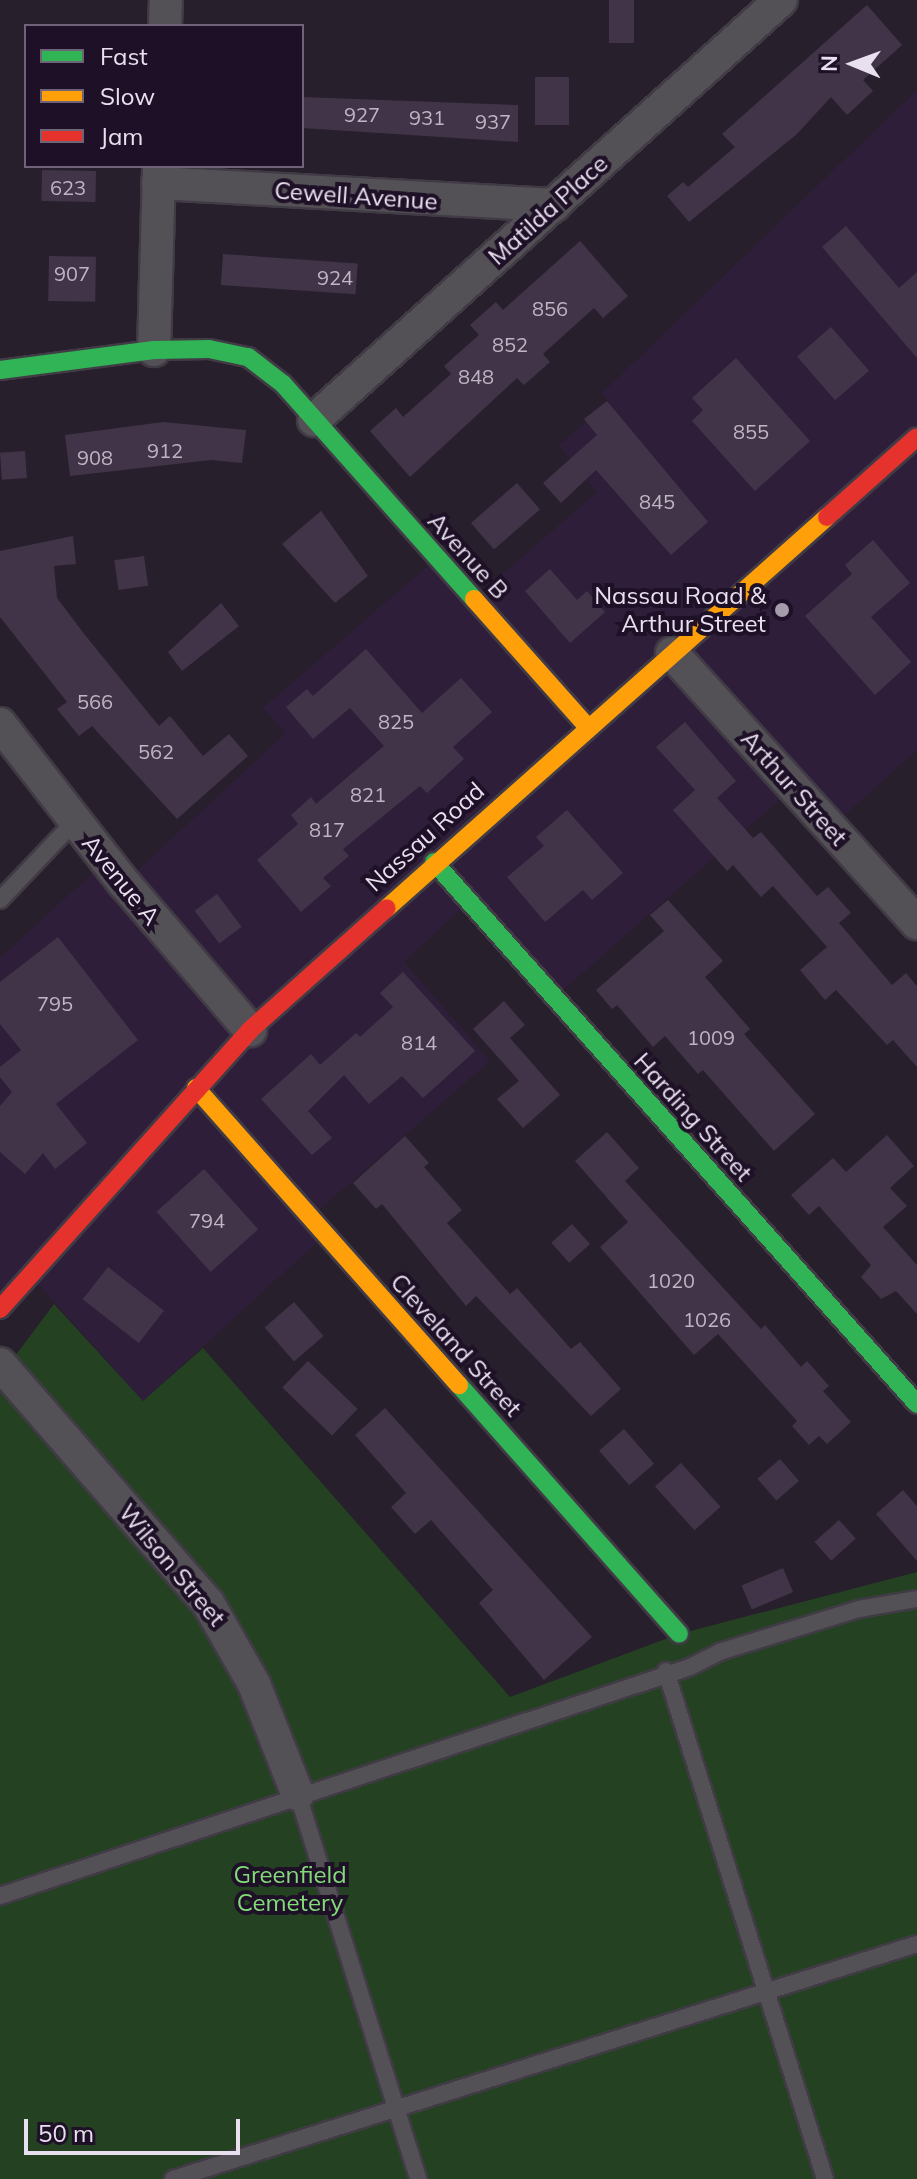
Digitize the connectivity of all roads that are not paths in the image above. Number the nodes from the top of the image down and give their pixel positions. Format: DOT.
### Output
graph roads {
  1 [pos="166,0"];
  2 [pos="781,0"];
  3 [pos="165,24"];
  4 [pos="159,174"];
  5 [pos="554,205"];
  6 [pos="154,350"];
  7 [pos="0,370"];
  8 [pos="314,420"];
  9 [pos="917,437"];
  10 [pos="672,653"];
  11 [pos="0,724"];
  12 [pos="586,725"];
  13 [pos="74,822"];
  14 [pos="434,862"];
  15 [pos="0,900"];
  16 [pos="917,923"];
  17 [pos="250,1030"];
  18 [pos="196,1088"];
  19 [pos="0,1309"];
  20 [pos="0,1364"];
  21 [pos="917,1404"];
  22 [pos="917,1599"];
  23 [pos="679,1634"];
  24 [pos="666,1671"];
  25 [pos="298,1795"];
  26 [pos="0,1896"];
  27 [pos="917,1944"];
  28 [pos="766,1992"];
  29 [pos="396,2109"];
  30 [pos="173,2179"];
  31 [pos="418,2179"];
  32 [pos="825,2179"];
  1 -- 3 [label="street"];
  2 -- 5 [label="street, Matilda Place"];
  4 -- 5 [label="street, Cewell Avenue"];
  4 -- 6 [label="street"];
  5 -- 8 [label="street, Matilda Place"];
  6 -- 7 [label="street, Avenue B"];
  6 -- 8 [label="street, Avenue B"];
  8 -- 12 [label="street, Avenue B"];
  9 -- 10 [label="street, Nassau Road"];
  10 -- 12 [label="street, Nassau Road"];
  10 -- 16 [label="street, Arthur Street"];
  11 -- 13 [label="street, Avenue A"];
  12 -- 14 [label="street, Nassau Road"];
  13 -- 15 [label="lane"];
  13 -- 17 [label="street, Avenue A"];
  14 -- 17 [label="street, Nassau Road"];
  14 -- 21 [label="street, Harding Street"];
  17 -- 18 [label="street, Nassau Road"];
  18 -- 19 [label="street, Nassau Road"];
  18 -- 23 [label="street, Cleveland Street"];
  20 -- 25 [label="street, Wilson Street"];
  22 -- 24 [label="lane"];
  24 -- 25 [label="lane"];
  24 -- 28 [label="lane"];
  25 -- 26 [label="lane"];
  25 -- 29 [label="lane"];
  27 -- 28 [label="lane"];
  28 -- 29 [label="lane"];
  28 -- 32 [label="lane"];
  29 -- 30 [label="lane"];
  29 -- 31 [label="lane"];
}
